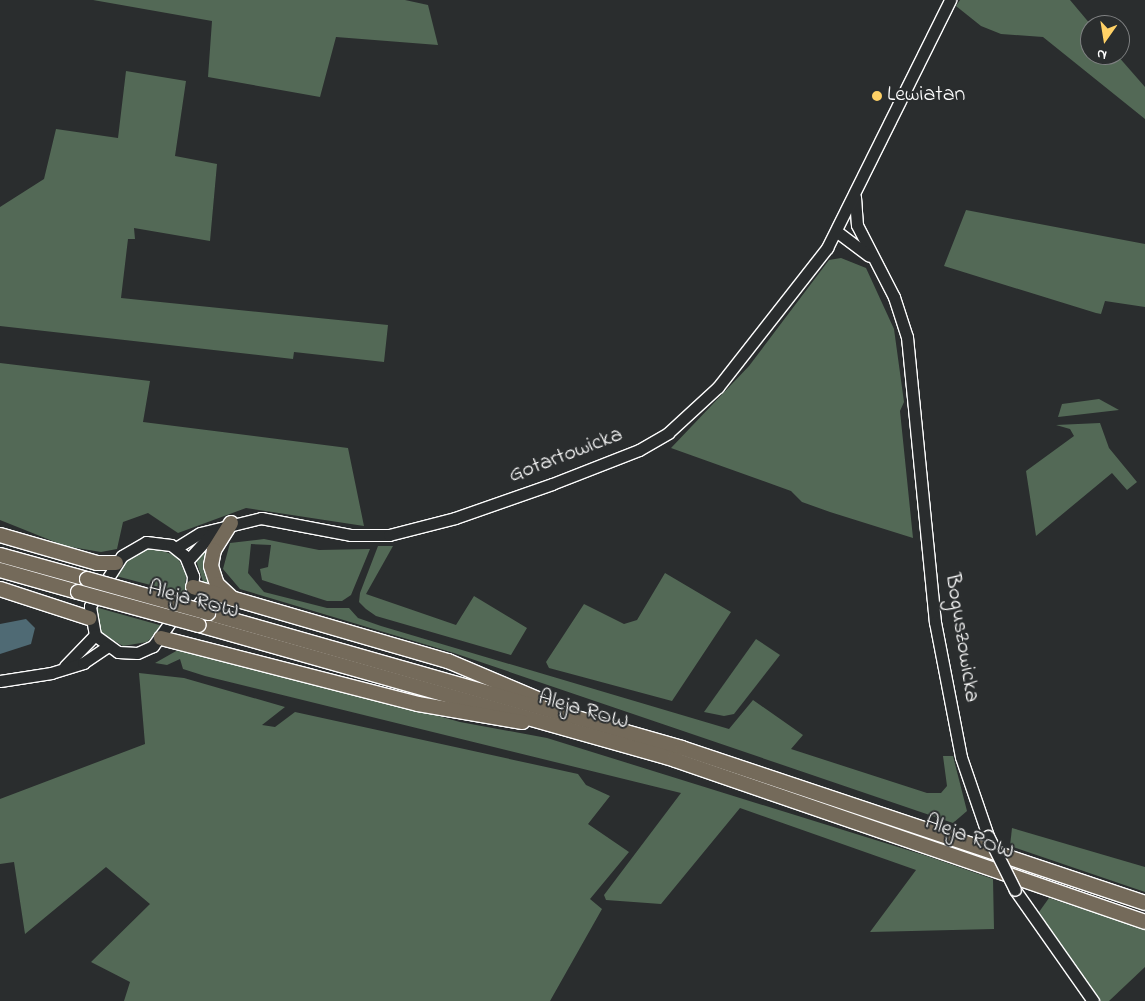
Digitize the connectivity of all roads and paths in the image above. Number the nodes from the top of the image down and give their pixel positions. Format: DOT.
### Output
graph roads {
  1 [pos="950,0"];
  2 [pos="855,193"];
  3 [pos="838,227"];
  4 [pos="860,232"];
  5 [pos="869,256"];
  6 [pos="224,526"];
  7 [pos="0,535"];
  8 [pos="176,548"];
  9 [pos="0,555"];
  10 [pos="188,560"];
  11 [pos="116,563"];
  12 [pos="0,570"];
  13 [pos="193,587"];
  14 [pos="0,589"];
  15 [pos="238,602"];
  16 [pos="89,618"];
  17 [pos="95,635"];
  18 [pos="161,638"];
  19 [pos="107,647"];
  20 [pos="62,669"];
  21 [pos="0,682"];
  22 [pos="562,712"];
  23 [pos="568,728"];
  24 [pos="1145,903"];
  25 [pos="1145,922"];
  26 [pos="1093,1001"];
  1 -- 2 [label="street, Gotartowicka"];
  2 -- 3 [label="street, Gotartowicka"];
  2 -- 4 [label="street, Boguszowicka"];
  3 -- 4 [label="street"];
  3 -- 5 [label="street, Boguszowicka"];
  3 -- 6 [label="street, Gotartowicka"];
  4 -- 5 [label="street, Boguszowicka"];
  5 -- 26 [label="street, Boguszowicka, bridge"];
  6 -- 8 [label="street, Gotartowicka"];
  6 -- 10 [label="street"];
  6 -- 15 [label="main road"];
  7 -- 11 [label="main road"];
  8 -- 10 [label="street"];
  8 -- 11 [label="street"];
  9 -- 22 [label="main road, Aleja ROW, bridge"];
  10 -- 13 [label="street"];
  11 -- 16 [label="street"];
  12 -- 23 [label="main road, Aleja ROW, bridge"];
  13 -- 15 [label="main road"];
  13 -- 18 [label="street"];
  14 -- 16 [label="main road"];
  15 -- 22 [label="main road"];
  16 -- 17 [label="street"];
  17 -- 19 [label="street"];
  17 -- 20 [label="street"];
  18 -- 19 [label="street"];
  18 -- 23 [label="main road"];
  19 -- 20 [label="street"];
  20 -- 21 [label="street"];
  22 -- 24 [label="main road, Aleja ROW"];
  23 -- 25 [label="main road, Aleja ROW"];
}
